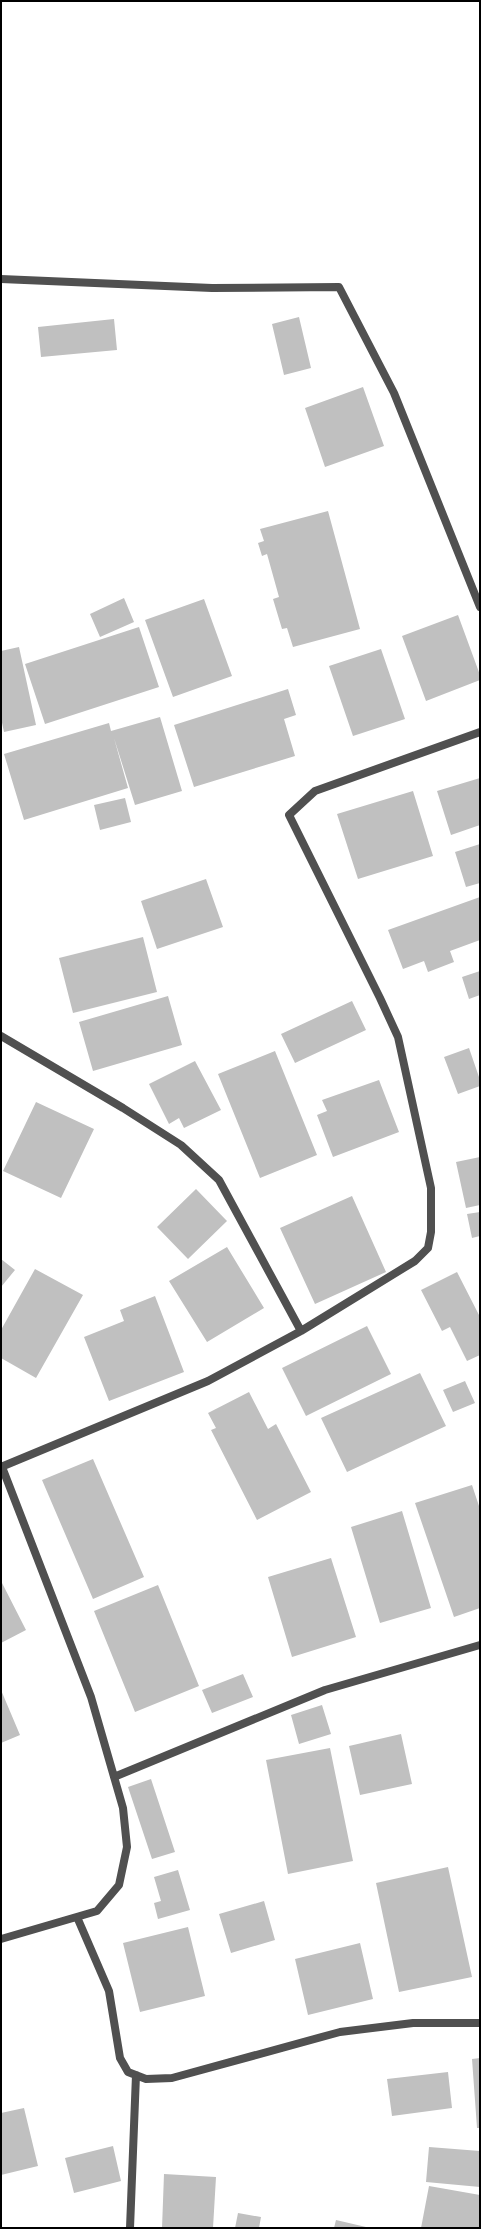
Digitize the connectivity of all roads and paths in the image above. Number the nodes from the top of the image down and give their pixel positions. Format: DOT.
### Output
graph roads {
  1 [pos="1,279"];
  2 [pos="480,607"];
  3 [pos="480,732"];
  4 [pos="1,1036"];
  5 [pos="300,1331"];
  6 [pos="1,1467"];
  7 [pos="480,1645"];
  8 [pos="114,1777"];
  9 [pos="78,1917"];
  10 [pos="1,1939"];
  11 [pos="480,2023"];
  12 [pos="136,2075"];
  13 [pos="130,2228"];
  1 -- 2 [label="street"];
  3 -- 5 [label="street"];
  4 -- 5 [label="street"];
  5 -- 6 [label="street"];
  6 -- 8 [label="street"];
  7 -- 8 [label="street"];
  8 -- 9 [label="street"];
  9 -- 10 [label="street"];
  9 -- 12 [label="street"];
  11 -- 12 [label="street"];
  12 -- 13 [label="street"];
}
